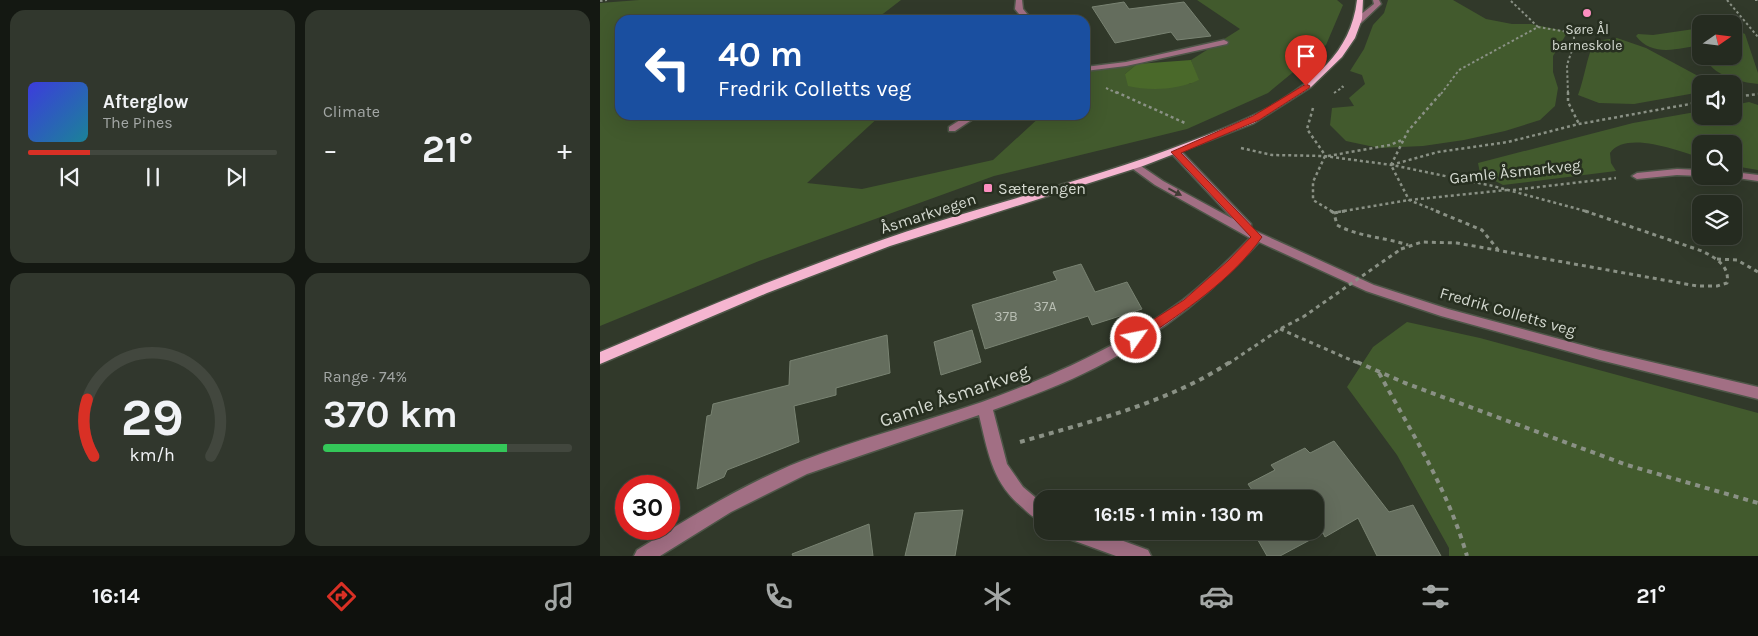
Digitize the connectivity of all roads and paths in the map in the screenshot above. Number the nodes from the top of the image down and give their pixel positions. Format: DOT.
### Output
graph roads {
  1 [pos="607,0"];
  2 [pos="1019,0"];
  3 [pos="1376,0"];
  4 [pos="1510,0"];
  5 [pos="1727,0"];
  6 [pos="600,1"];
  7 [pos="1359,1"];
  8 [pos="1024,15"];
  9 [pos="1358,21"];
  10 [pos="1538,28"];
  11 [pos="1758,37"];
  12 [pos="1224,42"];
  13 [pos="1090,68"];
  14 [pos="1324,72"];
  15 [pos="1102,86"];
  16 [pos="1758,94"];
  17 [pos="1742,96"];
  18 [pos="1327,98"];
  19 [pos="1320,103"];
  20 [pos="1692,104"];
  21 [pos="966,120"];
  22 [pos="1579,124"];
  23 [pos="1188,125"];
  24 [pos="952,129"];
  25 [pos="1403,139"];
  26 [pos="1238,147"];
  27 [pos="1176,152"];
  28 [pos="1325,156"];
  29 [pos="1391,165"];
  30 [pos="1134,166"];
  31 [pos="1692,173"];
  32 [pos="1637,176"];
  33 [pos="1742,176"];
  34 [pos="1758,178"];
  35 [pos="1511,190"];
  36 [pos="1409,200"];
  37 [pos="1334,213"];
  38 [pos="1257,237"];
  39 [pos="1409,245"];
  40 [pos="1499,251"];
  41 [pos="1716,258"];
  42 [pos="1758,272"];
  43 [pos="1280,329"];
  44 [pos="600,358"];
  45 [pos="1379,372"];
  46 [pos="1758,393"];
  47 [pos="985,407"];
  48 [pos="994,448"];
  49 [pos="1758,503"];
  50 [pos="1034,507"];
  51 [pos="1096,540"];
  52 [pos="643,556"];
  53 [pos="1142,556"];
  54 [pos="1467,556"];
  1 -- 6 [label="path"];
  2 -- 8 [label="street"];
  3 -- 9 [label="street"];
  4 -- 10 [label="path"];
  5 -- 11 [label="path"];
  7 -- 9 [label="main road, Åsmarkvegen"];
  9 -- 14 [label="main road, Åsmarkvegen"];
  10 -- 22 [label="path"];
  10 -- 25 [label="path"];
  12 -- 13 [label="street"];
  14 -- 18 [label="path"];
  14 -- 27 [label="main road, Åsmarkvegen"];
  15 -- 23 [label="path"];
  16 -- 17 [label="path"];
  19 -- 28 [label="path"];
  20 -- 22 [label="path"];
  21 -- 24 [label="street"];
  22 -- 29 [label="path"];
  25 -- 28 [label="path"];
  25 -- 29 [label="path"];
  26 -- 28 [label="path"];
  27 -- 30 [label="main road, Åsmarkvegen"];
  27 -- 38 [label="street, Fredrik Colletts veg"];
  28 -- 29 [label="path"];
  28 -- 37 [label="path"];
  29 -- 35 [label="path"];
  29 -- 36 [label="path"];
  30 -- 38 [label="street, Fredrik Colletts veg, one-way"];
  30 -- 44 [label="main road, Åsmarkvegen"];
  31 -- 32 [label="street"];
  32 -- 35 [label="path, Gamle Åsmarkveg"];
  33 -- 34 [label="street"];
  35 -- 36 [label="path, Gamle Åsmarkveg"];
  35 -- 41 [label="path"];
  36 -- 37 [label="path, Gamle Åsmarkveg"];
  36 -- 40 [label="path"];
  37 -- 39 [label="path"];
  38 -- 46 [label="street, Fredrik Colletts veg"];
  38 -- 47 [label="street, Gamle Åsmarkveg"];
  39 -- 40 [label="path"];
  39 -- 43 [label="path, bridge"];
  40 -- 41 [label="path"];
  41 -- 42 [label="path"];
  43 -- 45 [label="path"];
  43 -- 48 [label="path"];
  45 -- 49 [label="path"];
  45 -- 54 [label="path"];
  47 -- 48 [label="street"];
  47 -- 52 [label="street, Gamle Åsmarkveg"];
  48 -- 50 [label="street"];
  51 -- 53 [label="street"];
}
